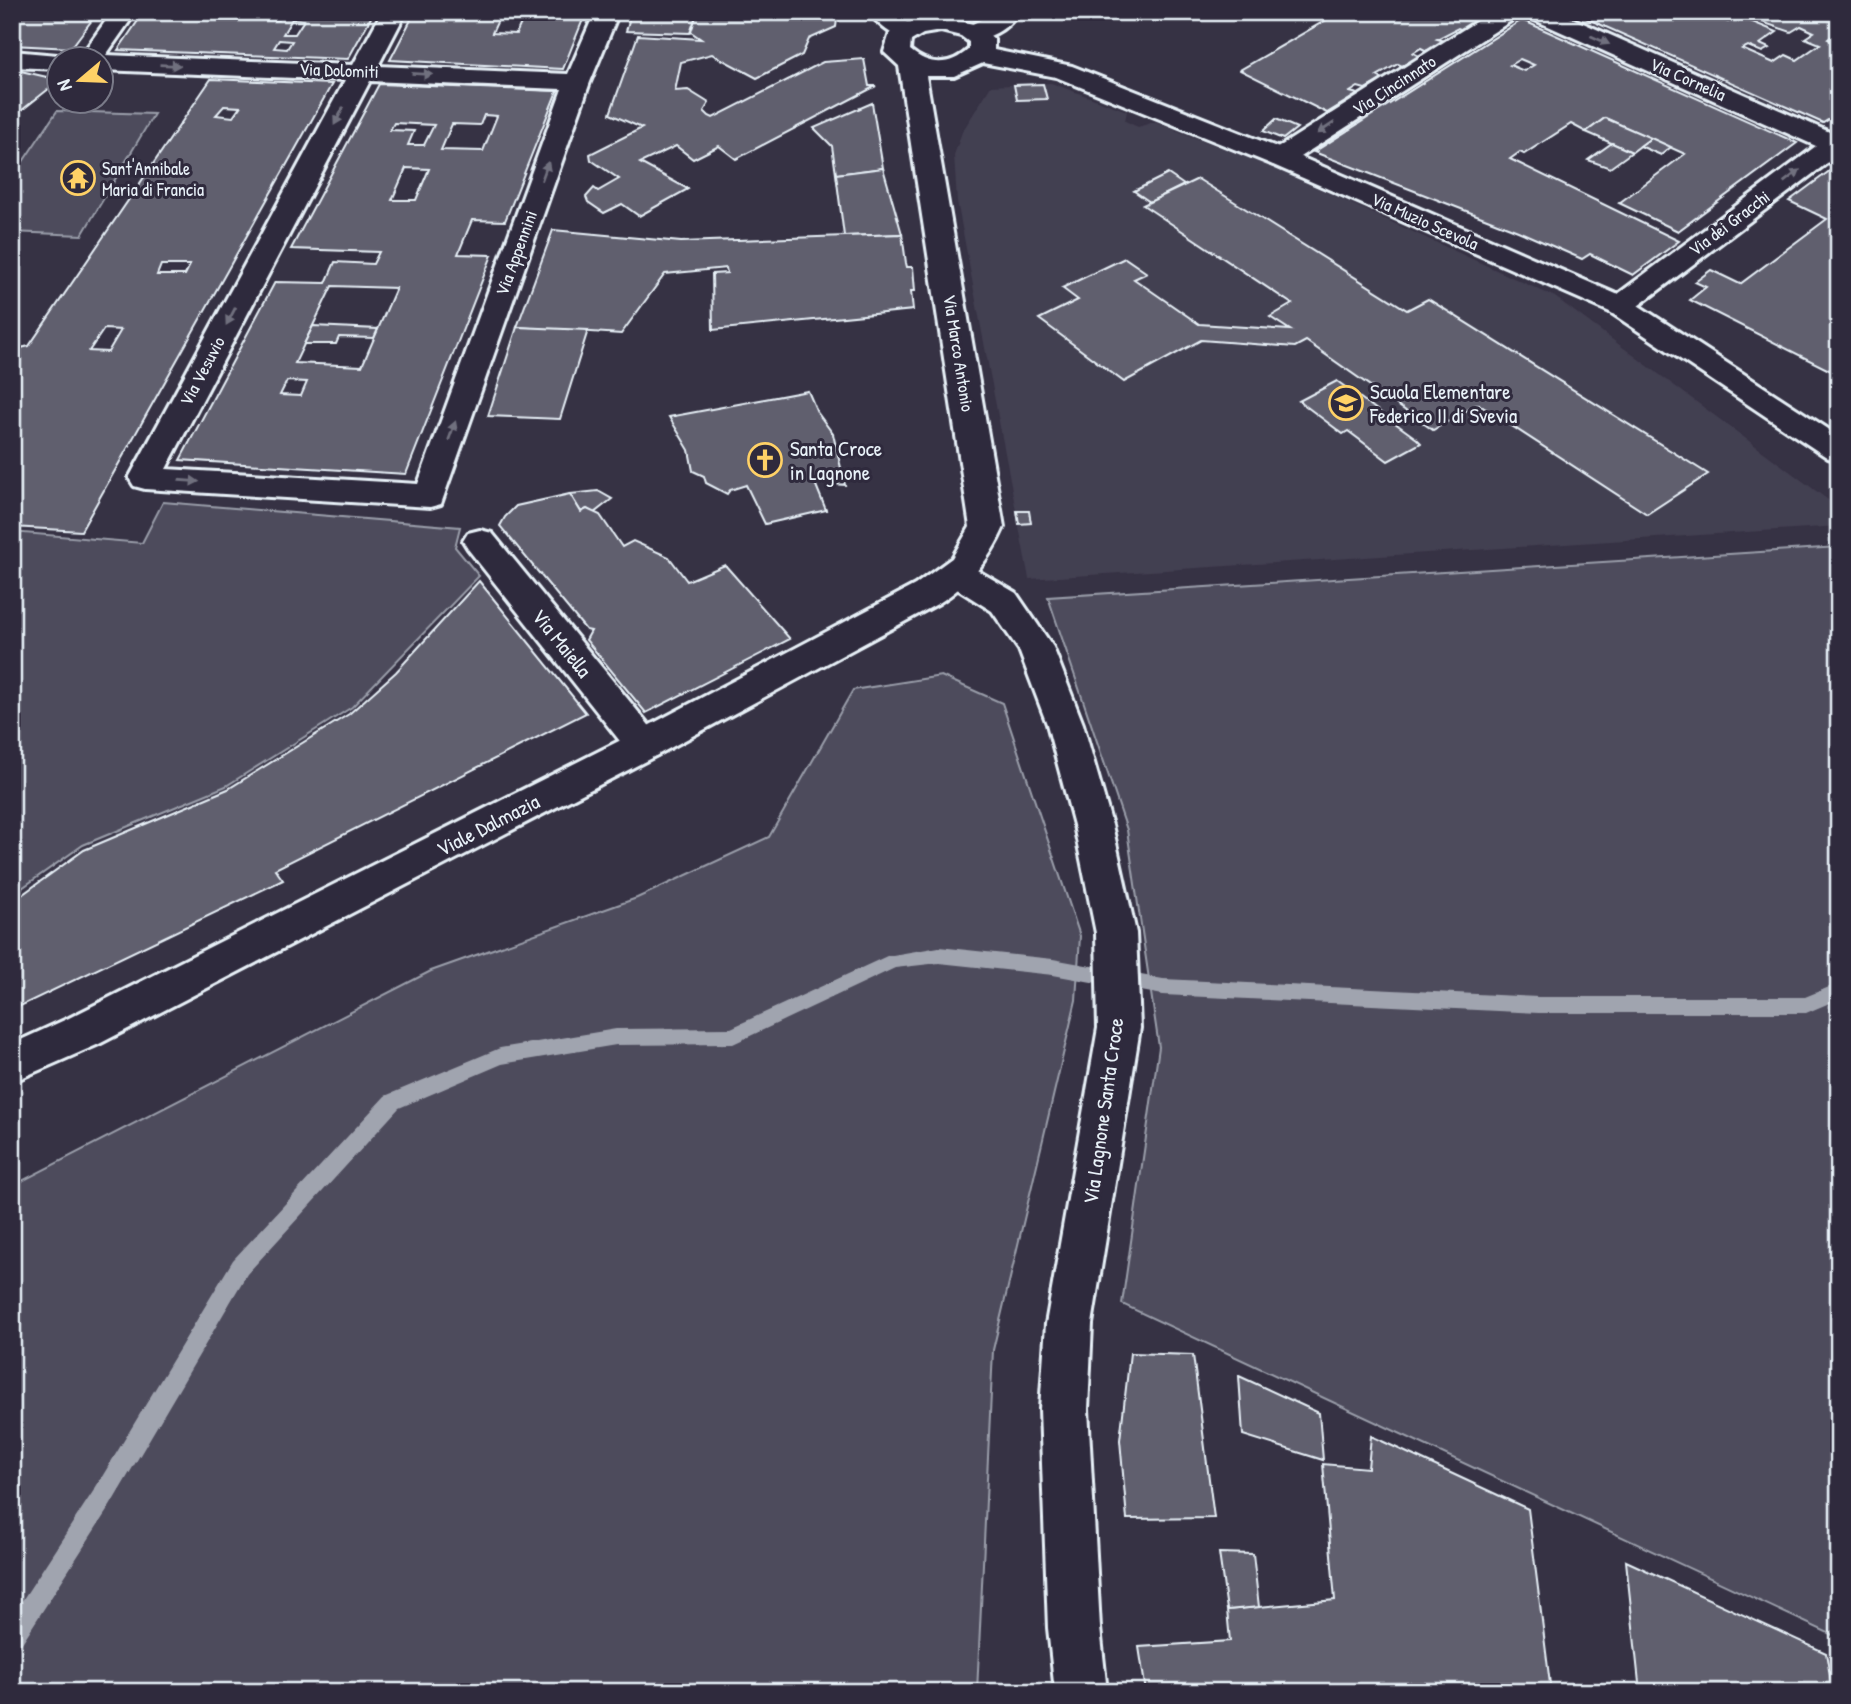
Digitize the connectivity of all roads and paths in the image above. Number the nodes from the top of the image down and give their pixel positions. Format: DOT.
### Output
graph roads {
  1 [pos="124,12"];
  2 [pos="394,12"];
  3 [pos="607,12"];
  4 [pos="881,12"];
  5 [pos="1007,12"];
  6 [pos="1508,12"];
  7 [pos="1537,12"];
  8 [pos="906,32"];
  9 [pos="977,44"];
  10 [pos="100,46"];
  11 [pos="12,59"];
  12 [pos="46,60"];
  13 [pos="116,62"];
  14 [pos="911,64"];
  15 [pos="954,69"];
  16 [pos="362,71"];
  17 [pos="577,82"];
  18 [pos="922,123"];
  19 [pos="1837,144"];
  20 [pos="1280,158"];
  21 [pos="1620,306"];
  22 [pos="1836,447"];
  23 [pos="430,496"];
  24 [pos="480,541"];
  25 [pos="958,574"];
  26 [pos="644,745"];
  27 [pos="12,1064"];
  28 [pos="1081,1692"];
  1 -- 10 [label="street"];
  2 -- 16 [label="street, Via Vesuvio"];
  3 -- 17 [label="street, Via Appennini"];
  4 -- 8 [label="street"];
  5 -- 9 [label="street"];
  6 -- 20 [label="street, Via Cincinnato, one-way"];
  7 -- 19 [label="street, Via Cornelia, one-way"];
  8 -- 9 [label="street, Via Muzio Scevola"];
  8 -- 14 [label="street, Via Marco Antonio"];
  9 -- 15 [label="street"];
  9 -- 20 [label="street, Via Muzio Scevola"];
  11 -- 12 [label="street"];
  13 -- 16 [label="street, Via Dolomiti, one-way"];
  14 -- 15 [label="street"];
  14 -- 18 [label="street, Via Marco Antonio"];
  15 -- 18 [label="street"];
  16 -- 17 [label="street, Via Dolomiti, one-way"];
  16 -- 23 [label="street, Via Vesuvio, one-way"];
  23 -- 17 [label="street, Via Appennini, one-way"];
  18 -- 25 [label="street, Via Marco Antonio"];
  21 -- 19 [label="street, Via dei Gracchi, one-way"];
  20 -- 21 [label="street, Via Muzio Scevola"];
  21 -- 22 [label="street, Via Muzio Scevola"];
  24 -- 26 [label="street, Via Maiella"];
  25 -- 26 [label="street, Viale Dalmazia"];
  25 -- 28 [label="street, Via Lagnone Santa Croce"];
  26 -- 27 [label="street, Viale Dalmazia"];
}
